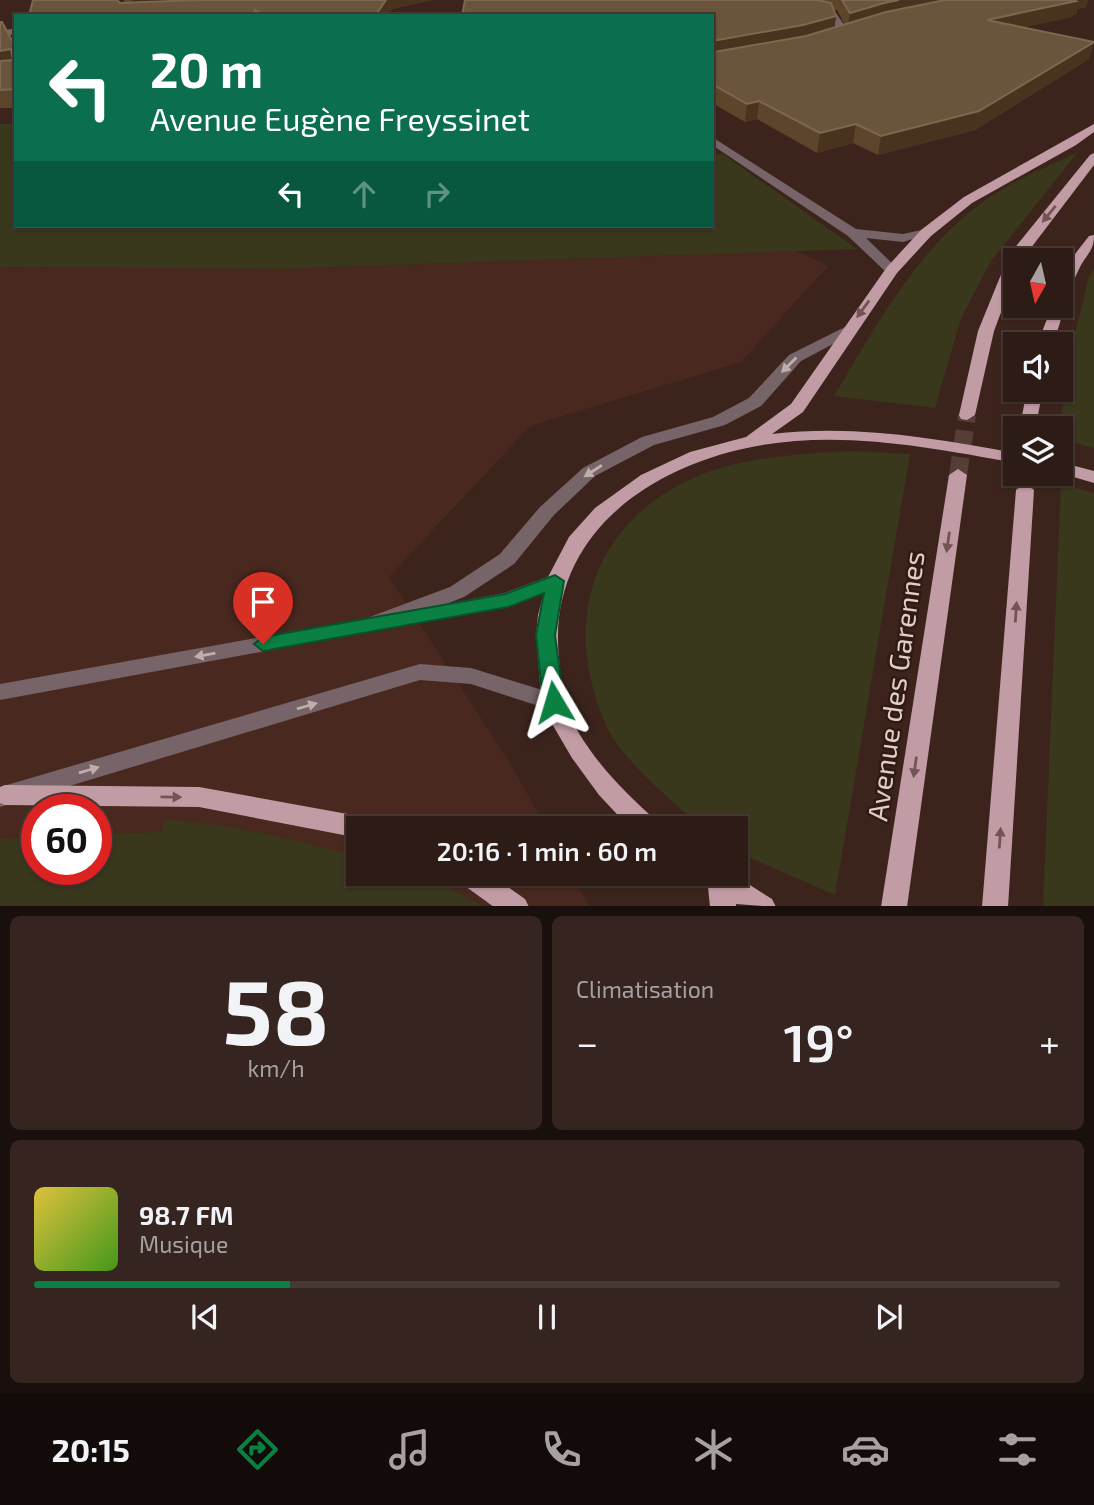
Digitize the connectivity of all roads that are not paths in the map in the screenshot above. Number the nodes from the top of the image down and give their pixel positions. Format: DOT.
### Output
graph roads {
  1 [pos="806,0"];
  2 [pos="827,39"];
  3 [pos="1094,127"];
  4 [pos="714,141"];
  5 [pos="1094,157"];
  6 [pos="853,233"];
  7 [pos="926,233"];
  8 [pos="1094,239"];
  9 [pos="1073,269"];
  10 [pos="892,270"];
  11 [pos="847,331"];
  12 [pos="967,415"];
  13 [pos="753,440"];
  14 [pos="1003,456"];
  15 [pos="1073,471"];
  16 [pos="958,475"];
  17 [pos="1094,477"];
  18 [pos="1025,490"];
  19 [pos="555,581"];
  20 [pos="369,625"];
  21 [pos="0,692"];
  22 [pos="554,702"];
  23 [pos="2,796"];
  24 [pos="637,816"];
  25 [pos="346,825"];
  26 [pos="486,886"];
  27 [pos="717,888"];
  28 [pos="516,906"];
  29 [pos="763,906"];
  30 [pos="894,906"];
  31 [pos="995,906"];
  1 -- 2 [label="street"];
  3 -- 7 [label="main road"];
  4 -- 6 [label="street"];
  5 -- 12 [label="main road, one-way"];
  6 -- 7 [label="street"];
  6 -- 10 [label="street"];
  7 -- 10 [label="main road"];
  8 -- 9 [label="main road"];
  10 -- 11 [label="main road, one-way"];
  11 -- 13 [label="main road"];
  11 -- 20 [label="street, one-way"];
  13 -- 14 [label="main road"];
  13 -- 19 [label="main road"];
  15 -- 17 [label="main road"];
  16 -- 30 [label="main road, Avenue des Garennes, one-way"];
  31 -- 18 [label="main road, one-way"];
  19 -- 20 [label="street"];
  19 -- 22 [label="main road"];
  20 -- 21 [label="street, one-way"];
  23 -- 22 [label="street, one-way"];
  22 -- 24 [label="main road"];
  23 -- 25 [label="main road, one-way"];
  26 -- 28 [label="main road"];
  27 -- 29 [label="main road"];
}
